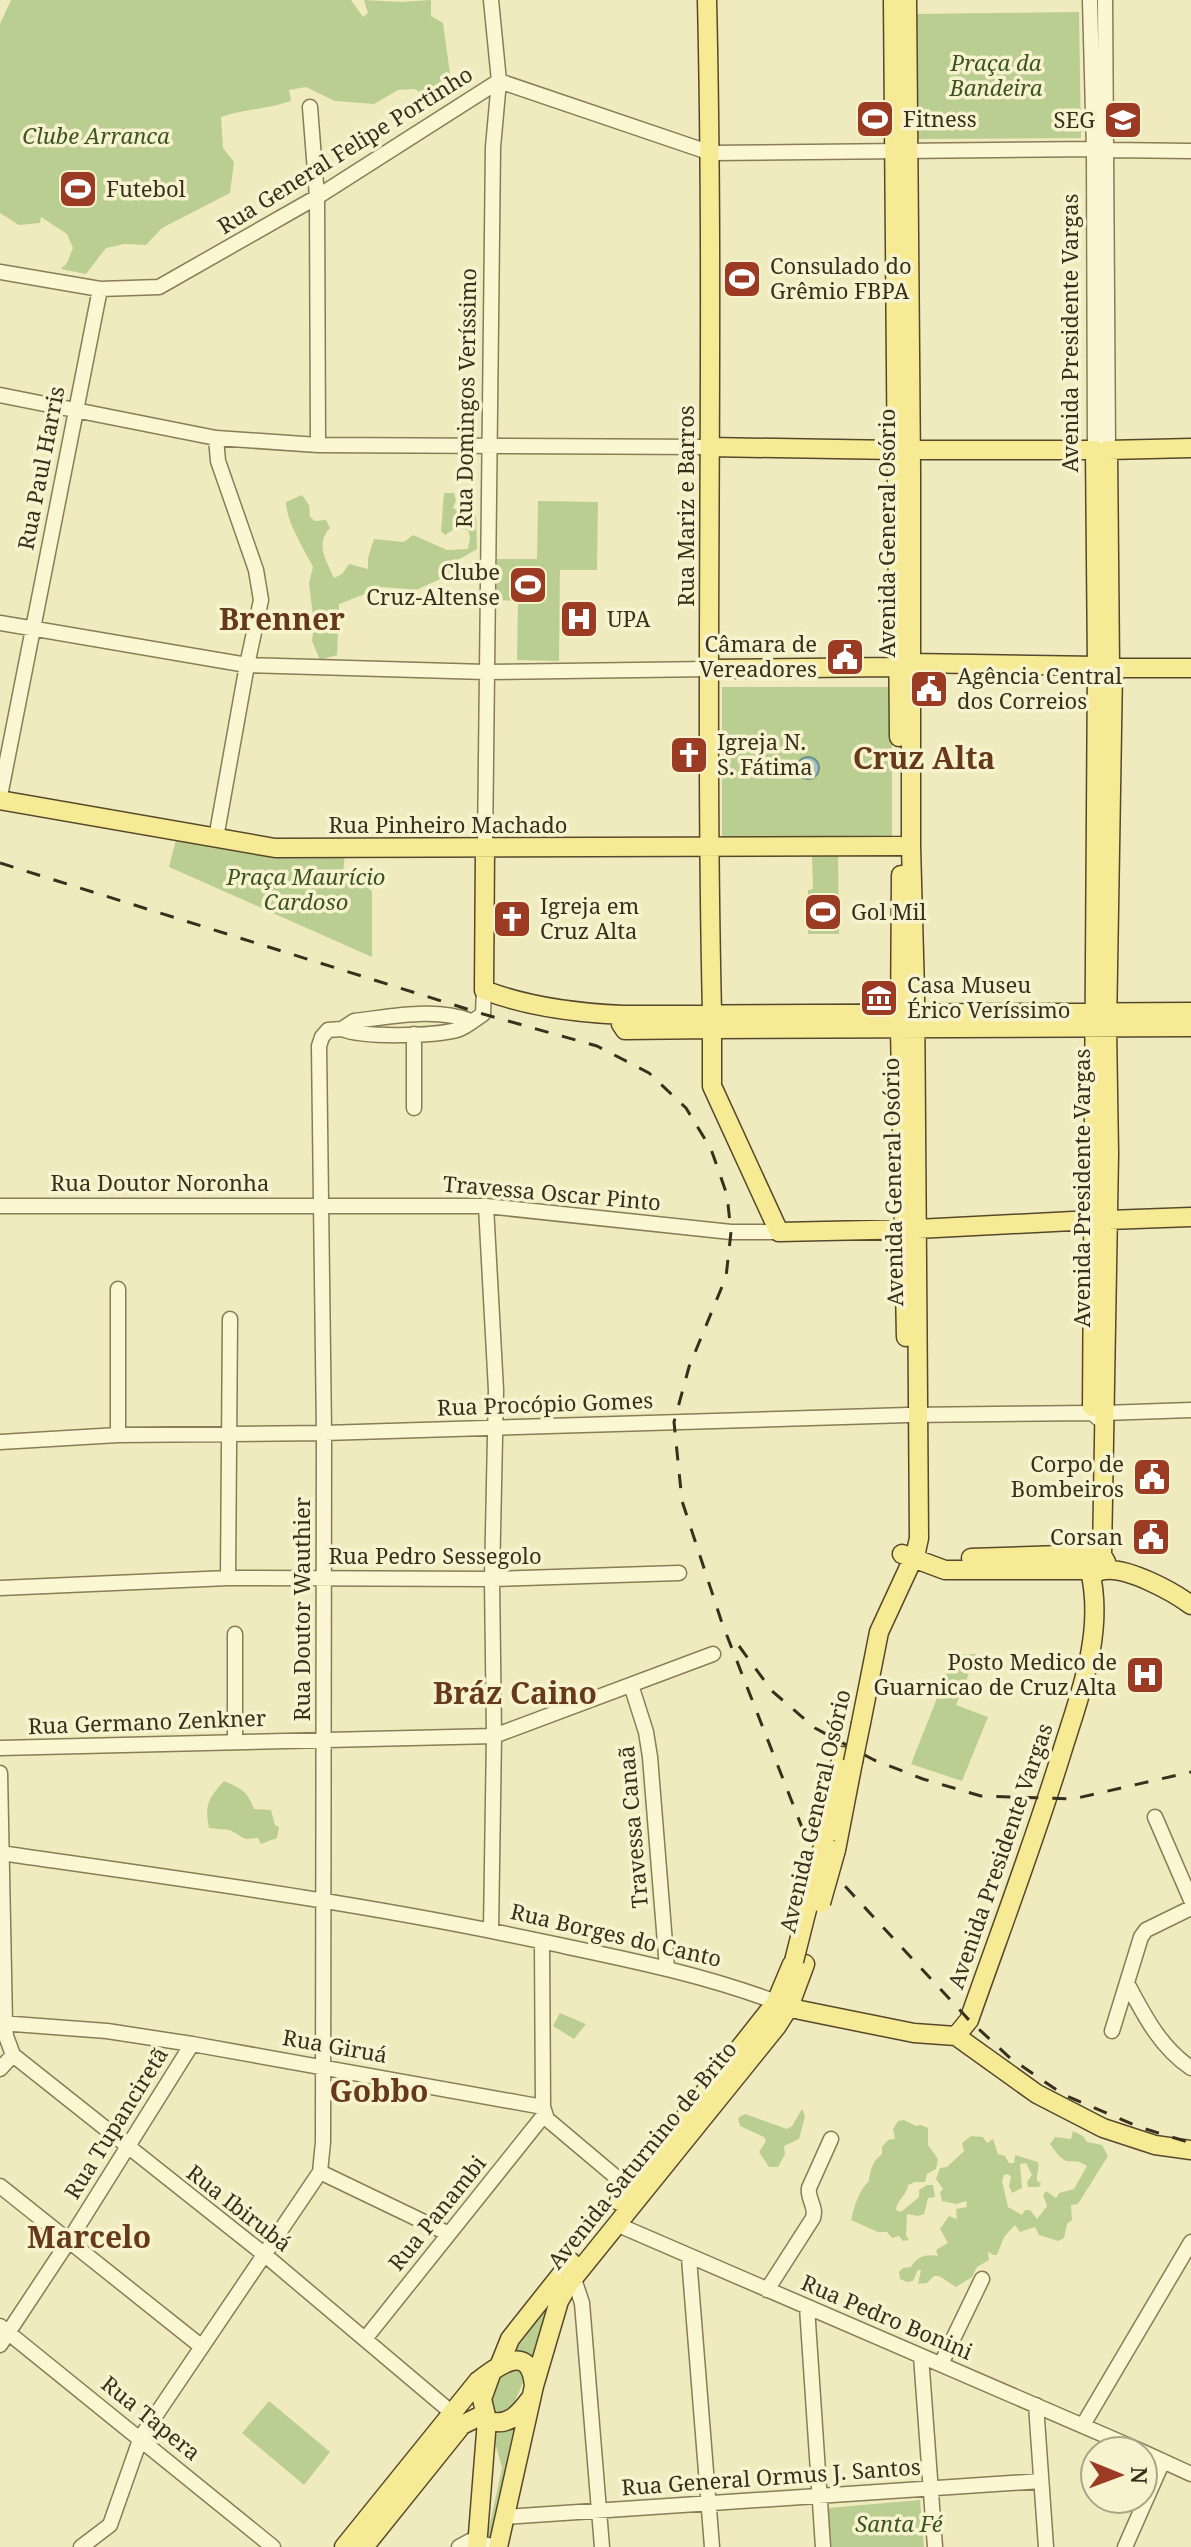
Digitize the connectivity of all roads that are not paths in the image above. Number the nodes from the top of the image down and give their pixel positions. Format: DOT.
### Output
graph roads {
  1 [pos="491,0"];
  2 [pos="707,0"];
  3 [pos="893,0"];
  4 [pos="907,0"];
  5 [pos="1090,0"];
  6 [pos="1105,0"];
  7 [pos="499,81"];
  8 [pos="310,107"];
  9 [pos="1101,150"];
  10 [pos="1191,151"];
  11 [pos="711,153"];
  12 [pos="902,153"];
  13 [pos="317,197"];
  14 [pos="0,272"];
  15 [pos="100,289"];
  16 [pos="0,395"];
  17 [pos="75,411"];
  18 [pos="216,438"];
  19 [pos="318,445"];
  20 [pos="488,446"];
  21 [pos="709,447"];
  22 [pos="1191,448"];
  23 [pos="904,450"];
  24 [pos="1102,450"];
  25 [pos="0,623"];
  26 [pos="32,629"];
  27 [pos="247,665"];
  28 [pos="902,668"];
  29 [pos="1191,668"];
  30 [pos="710,669"];
  31 [pos="486,672"];
  32 [pos="1104,672"];
  33 [pos="1191,679"];
  34 [pos="0,798"];
  35 [pos="216,838"];
  36 [pos="901,846"];
  37 [pos="485,847"];
  38 [pos="709,848"];
  39 [pos="484,990"];
  40 [pos="1191,1012"];
  41 [pos="1100,1020"];
  42 [pos="471,1021"];
  43 [pos="712,1021"];
  44 [pos="908,1021"];
  45 [pos="1191,1027"];
  46 [pos="335,1029"];
  47 [pos="414,1034"];
  48 [pos="414,1108"];
  49 [pos="321,1204"];
  50 [pos="0,1206"];
  51 [pos="486,1206"];
  52 [pos="1191,1217"];
  53 [pos="1100,1220"];
  54 [pos="911,1229"];
  55 [pos="779,1232"];
  56 [pos="118,1289"];
  57 [pos="230,1319"];
  58 [pos="1191,1410"];
  59 [pos="1098,1413"];
  60 [pos="914,1416"];
  61 [pos="494,1427"];
  62 [pos="324,1433"];
  63 [pos="229,1434"];
  64 [pos="118,1435"];
  65 [pos="0,1442"];
  66 [pos="909,1553"];
  67 [pos="1097,1563"];
  68 [pos="679,1573"];
  69 [pos="228,1578"];
  70 [pos="323,1579"];
  71 [pos="492,1579"];
  72 [pos="0,1588"];
  73 [pos="1191,1605"];
  74 [pos="235,1634"];
  75 [pos="713,1654"];
  76 [pos="631,1685"];
  77 [pos="494,1736"];
  78 [pos="324,1738"];
  79 [pos="235,1741"];
  80 [pos="0,1748"];
  81 [pos="0,1773"];
  82 [pos="1155,1817"];
  83 [pos="1,1853"];
  84 [pos="322,1899"];
  85 [pos="1191,1900"];
  86 [pos="1191,1908"];
  87 [pos="491,1930"];
  88 [pos="542,1942"];
  89 [pos="667,1968"];
  90 [pos="1127,1983"];
  91 [pos="782,2005"];
  92 [pos="4,2027"];
  93 [pos="1112,2031"];
  94 [pos="956,2036"];
  95 [pos="192,2044"];
  96 [pos="13,2055"];
  97 [pos="322,2066"];
  98 [pos="1191,2068"];
  99 [pos="0,2069"];
  100 [pos="544,2111"];
  101 [pos="831,2139"];
  102 [pos="127,2147"];
  103 [pos="1191,2150"];
  104 [pos="320,2172"];
  105 [pos="0,2186"];
  106 [pos="629,2188"];
  107 [pos="616,2224"];
  108 [pos="449,2234"];
  109 [pos="70,2239"];
  110 [pos="1191,2242"];
  111 [pos="265,2255"];
  112 [pos="689,2258"];
  113 [pos="574,2279"];
  114 [pos="982,2279"];
  115 [pos="767,2290"];
  116 [pos="807,2307"];
  117 [pos="3,2334"];
  118 [pos="365,2339"];
  119 [pos="202,2347"];
  120 [pos="921,2356"];
  121 [pos="941,2364"];
  122 [pos="497,2366"];
  123 [pos="533,2391"];
  124 [pos="1036,2405"];
  125 [pos="451,2412"];
  126 [pos="486,2417"];
  127 [pos="1083,2425"];
  128 [pos="1105,2435"];
  129 [pos="141,2437"];
  130 [pos="1159,2459"];
  131 [pos="1163,2461"];
  132 [pos="1191,2474"];
  133 [pos="1041,2481"];
  134 [pos="931,2488"];
  135 [pos="819,2496"];
  136 [pos="709,2503"];
  137 [pos="599,2511"];
  138 [pos="504,2517"];
  139 [pos="471,2546"];
  140 [pos="81,2547"];
  141 [pos="273,2547"];
  142 [pos="344,2547"];
  143 [pos="364,2547"];
  144 [pos="497,2547"];
  145 [pos="602,2547"];
  146 [pos="712,2547"];
  147 [pos="823,2547"];
  148 [pos="935,2547"];
  149 [pos="1046,2547"];
  150 [pos="1125,2547"];
  1 -- 7 [label="street, Rua Domingos Veríssimo"];
  2 -- 11 [label="main road, Rua Mariz e Barros"];
  3 -- 12 [label="main road, Avenida General Osório"];
  4 -- 12 [label="main road, Avenida General Osório"];
  5 -- 9 [label="street, Avenida Presidente Vargas"];
  6 -- 9 [label="street, Avenida Presidente Vargas"];
  7 -- 11 [label="street, Rua General Felipe Portinho"];
  7 -- 13 [label="street, Rua General Felipe Portinho"];
  7 -- 20 [label="street, Rua Domingos Veríssimo"];
  8 -- 13 [label="street"];
  9 -- 10 [label="street, Rua General Felipe Portinho"];
  9 -- 12 [label="street, Rua General Felipe Portinho"];
  9 -- 24 [label="street, Avenida Presidente Vargas"];
  11 -- 12 [label="street, Rua General Felipe Portinho"];
  11 -- 21 [label="main road, Rua Mariz e Barros"];
  12 -- 23 [label="main road, Avenida General Osório"];
  13 -- 15 [label="street, Rua General Felipe Portinho"];
  13 -- 19 [label="street"];
  14 -- 15 [label="street, Rua General Felipe Portinho"];
  15 -- 17 [label="street, Rua Paul Harris"];
  16 -- 17 [label="street"];
  17 -- 18 [label="street"];
  17 -- 26 [label="street, Rua Paul Harris"];
  18 -- 19 [label="street"];
  18 -- 27 [label="street"];
  19 -- 20 [label="street"];
  20 -- 21 [label="street"];
  20 -- 31 [label="street, Rua Domingos Veríssimo"];
  21 -- 23 [label="main road"];
  21 -- 30 [label="main road, Rua Mariz e Barros"];
  22 -- 24 [label="main road"];
  23 -- 24 [label="main road"];
  23 -- 28 [label="main road, Avenida General Osório"];
  24 -- 32 [label="main road, Avenida Presidente Vargas"];
  25 -- 26 [label="street"];
  26 -- 27 [label="street"];
  26 -- 34 [label="street, Rua Paul Harris"];
  27 -- 31 [label="street"];
  27 -- 35 [label="street"];
  28 -- 30 [label="main road"];
  28 -- 32 [label="main road"];
  28 -- 36 [label="main road, Avenida General Osório"];
  28 -- 44 [label="main road, Avenida General Osório"];
  29 -- 32 [label="main road"];
  30 -- 31 [label="street"];
  30 -- 38 [label="main road, Rua Mariz e Barros"];
  31 -- 37 [label="street, Rua Domingos Veríssimo"];
  32 -- 33 [label="main road"];
  32 -- 41 [label="main road, Avenida Presidente Vargas"];
  34 -- 35 [label="main road, Rua Pinheiro Machado"];
  35 -- 37 [label="main road, Rua Pinheiro Machado"];
  36 -- 38 [label="main road, Rua Pinheiro Machado"];
  36 -- 44 [label="main road, Avenida General Osório"];
  37 -- 38 [label="main road, Rua Pinheiro Machado"];
  37 -- 39 [label="main road, Rua Domingos Veríssimo"];
  38 -- 43 [label="main road, Rua Mariz e Barros"];
  39 -- 42 [label="street"];
  39 -- 43 [label="main road"];
  40 -- 41 [label="main road"];
  41 -- 44 [label="main road"];
  41 -- 45 [label="main road"];
  41 -- 53 [label="main road, Avenida Presidente Vargas"];
  42 -- 46 [label="street"];
  42 -- 47 [label="street"];
  43 -- 44 [label="main road"];
  43 -- 55 [label="main road, Rua Mariz e Barros"];
  44 -- 54 [label="main road, Avenida General Osório"];
  46 -- 47 [label="street"];
  46 -- 49 [label="street, Rua Doutor Wauthier"];
  47 -- 48 [label="street"];
  49 -- 50 [label="street, Rua Doutor Noronha"];
  49 -- 51 [label="street, Travessa Oscar Pinto"];
  49 -- 62 [label="street, Rua Doutor Wauthier"];
  51 -- 55 [label="street, Travessa Oscar Pinto"];
  51 -- 61 [label="street"];
  52 -- 53 [label="main road"];
  53 -- 54 [label="main road"];
  53 -- 59 [label="main road, Avenida Presidente Vargas"];
  54 -- 55 [label="main road"];
  54 -- 60 [label="main road, Avenida General Osório"];
  56 -- 64 [label="street"];
  57 -- 63 [label="street"];
  58 -- 59 [label="street, Rua Procópio Gomes"];
  59 -- 60 [label="street, Rua Procópio Gomes"];
  59 -- 67 [label="main road, Avenida Presidente Vargas"];
  60 -- 61 [label="street, Rua Procópio Gomes"];
  60 -- 66 [label="main road, Avenida General Osório"];
  61 -- 62 [label="street, Rua Procópio Gomes"];
  61 -- 71 [label="street"];
  62 -- 63 [label="street, Rua Procópio Gomes"];
  62 -- 70 [label="street, Rua Doutor Wauthier"];
  63 -- 64 [label="street, Rua Procópio Gomes"];
  63 -- 69 [label="street"];
  64 -- 65 [label="street, Rua Procópio Gomes"];
  66 -- 67 [label="main road"];
  66 -- 91 [label="main road, Avenida General Osório, bridge"];
  67 -- 73 [label="main road"];
  67 -- 94 [label="main road, Avenida Presidente Vargas"];
  68 -- 71 [label="street, Rua Pedro Sessegolo"];
  69 -- 70 [label="street, Rua Pedro Sessegolo"];
  69 -- 72 [label="street, Rua Pedro Sessegolo"];
  70 -- 71 [label="street, Rua Pedro Sessegolo"];
  70 -- 78 [label="street, Rua Doutor Wauthier"];
  71 -- 77 [label="street"];
  74 -- 79 [label="street"];
  75 -- 76 [label="street, Rua Germano Zenkner"];
  76 -- 77 [label="street, Rua Germano Zenkner"];
  76 -- 89 [label="street, Travessa Canaã"];
  77 -- 78 [label="street, Rua Germano Zenkner"];
  77 -- 87 [label="street"];
  78 -- 79 [label="street, Rua Germano Zenkner"];
  78 -- 84 [label="street, Rua Doutor Wauthier"];
  79 -- 80 [label="street, Rua Germano Zenkner"];
  81 -- 83 [label="street"];
  82 -- 85 [label="street"];
  83 -- 84 [label="street, Rua Borges do Canto"];
  83 -- 92 [label="street"];
  84 -- 87 [label="street, Rua Borges do Canto"];
  84 -- 97 [label="street, Rua Doutor Wauthier"];
  86 -- 90 [label="street"];
  87 -- 88 [label="street, Rua Borges do Canto"];
  88 -- 89 [label="street, Rua Borges do Canto"];
  88 -- 100 [label="street"];
  89 -- 91 [label="street, Rua Borges do Canto"];
  90 -- 93 [label="street"];
  90 -- 98 [label="street"];
  91 -- 94 [label="main road, Rua Borges do Canto"];
  91 -- 106 [label="main road, Avenida Saturnino de Brito"];
  91 -- 107 [label="main road, Avenida Saturnino de Brito"];
  92 -- 95 [label="street, Rua Giruá"];
  92 -- 96 [label="street"];
  94 -- 103 [label="main road"];
  95 -- 97 [label="street, Rua Giruá"];
  95 -- 102 [label="street, Rua Tupanciretã"];
  96 -- 99 [label="street"];
  96 -- 102 [label="street, Rua Ibirubá"];
  97 -- 100 [label="street, Rua Giruá"];
  97 -- 104 [label="street, Rua Doutor Wauthier"];
  100 -- 106 [label="street"];
  100 -- 108 [label="street, Rua Panambi"];
  101 -- 115 [label="street"];
  102 -- 109 [label="street, Rua Tupanciretã"];
  102 -- 111 [label="street, Rua Ibirubá"];
  104 -- 108 [label="street"];
  104 -- 111 [label="street"];
  105 -- 109 [label="street"];
  106 -- 122 [label="main road, Avenida Saturnino de Brito"];
  107 -- 112 [label="street, Rua Pedro Bonini"];
  107 -- 113 [label="main road, Avenida Saturnino de Brito"];
  108 -- 118 [label="street, Rua Panambi"];
  109 -- 117 [label="street, Rua Tupanciretã"];
  109 -- 119 [label="street"];
  110 -- 127 [label="street"];
  111 -- 118 [label="street, Rua Ibirubá"];
  111 -- 119 [label="street"];
  112 -- 115 [label="street, Rua Pedro Bonini"];
  112 -- 136 [label="street"];
  113 -- 123 [label="main road, Avenida Saturnino de Brito"];
  113 -- 137 [label="street"];
  114 -- 121 [label="street"];
  115 -- 116 [label="street, Rua Pedro Bonini"];
  116 -- 120 [label="street, Rua Pedro Bonini"];
  116 -- 135 [label="street"];
  117 -- 129 [label="street, Rua Tapera"];
  118 -- 125 [label="street, Rua Ibirubá"];
  119 -- 129 [label="street"];
  120 -- 121 [label="street, Rua Pedro Bonini"];
  120 -- 134 [label="street"];
  121 -- 124 [label="street, Rua Pedro Bonini"];
  122 -- 123 [label="main road"];
  122 -- 125 [label="main road, Avenida Saturnino de Brito"];
  122 -- 126 [label="main road"];
  123 -- 126 [label="main road"];
  123 -- 138 [label="main road, Avenida Saturnino de Brito"];
  124 -- 127 [label="street, Rua Pedro Bonini"];
  124 -- 133 [label="street"];
  125 -- 142 [label="main road, Avenida Saturnino de Brito"];
  126 -- 139 [label="main road"];
  126 -- 143 [label="main road"];
  127 -- 128 [label="street, Rua Pedro Bonini"];
  129 -- 140 [label="street"];
  129 -- 141 [label="street, Rua Tapera"];
  130 -- 131 [label="street, Rua Pedro Bonini"];
  131 -- 132 [label="street, Rua Pedro Bonini"];
  131 -- 150 [label="street"];
  133 -- 134 [label="street, Rua General Ormus J. Santos"];
  133 -- 149 [label="street"];
  134 -- 135 [label="street, Rua General Ormus J. Santos"];
  134 -- 148 [label="street"];
  135 -- 136 [label="street, Rua General Ormus J. Santos"];
  135 -- 147 [label="street"];
  136 -- 137 [label="street, Rua General Ormus J. Santos"];
  136 -- 146 [label="street"];
  137 -- 138 [label="street, Rua General Ormus J. Santos"];
  137 -- 145 [label="street"];
  138 -- 144 [label="main road, Avenida Saturnino de Brito"];
  139 -- 144 [label="street"];
}
